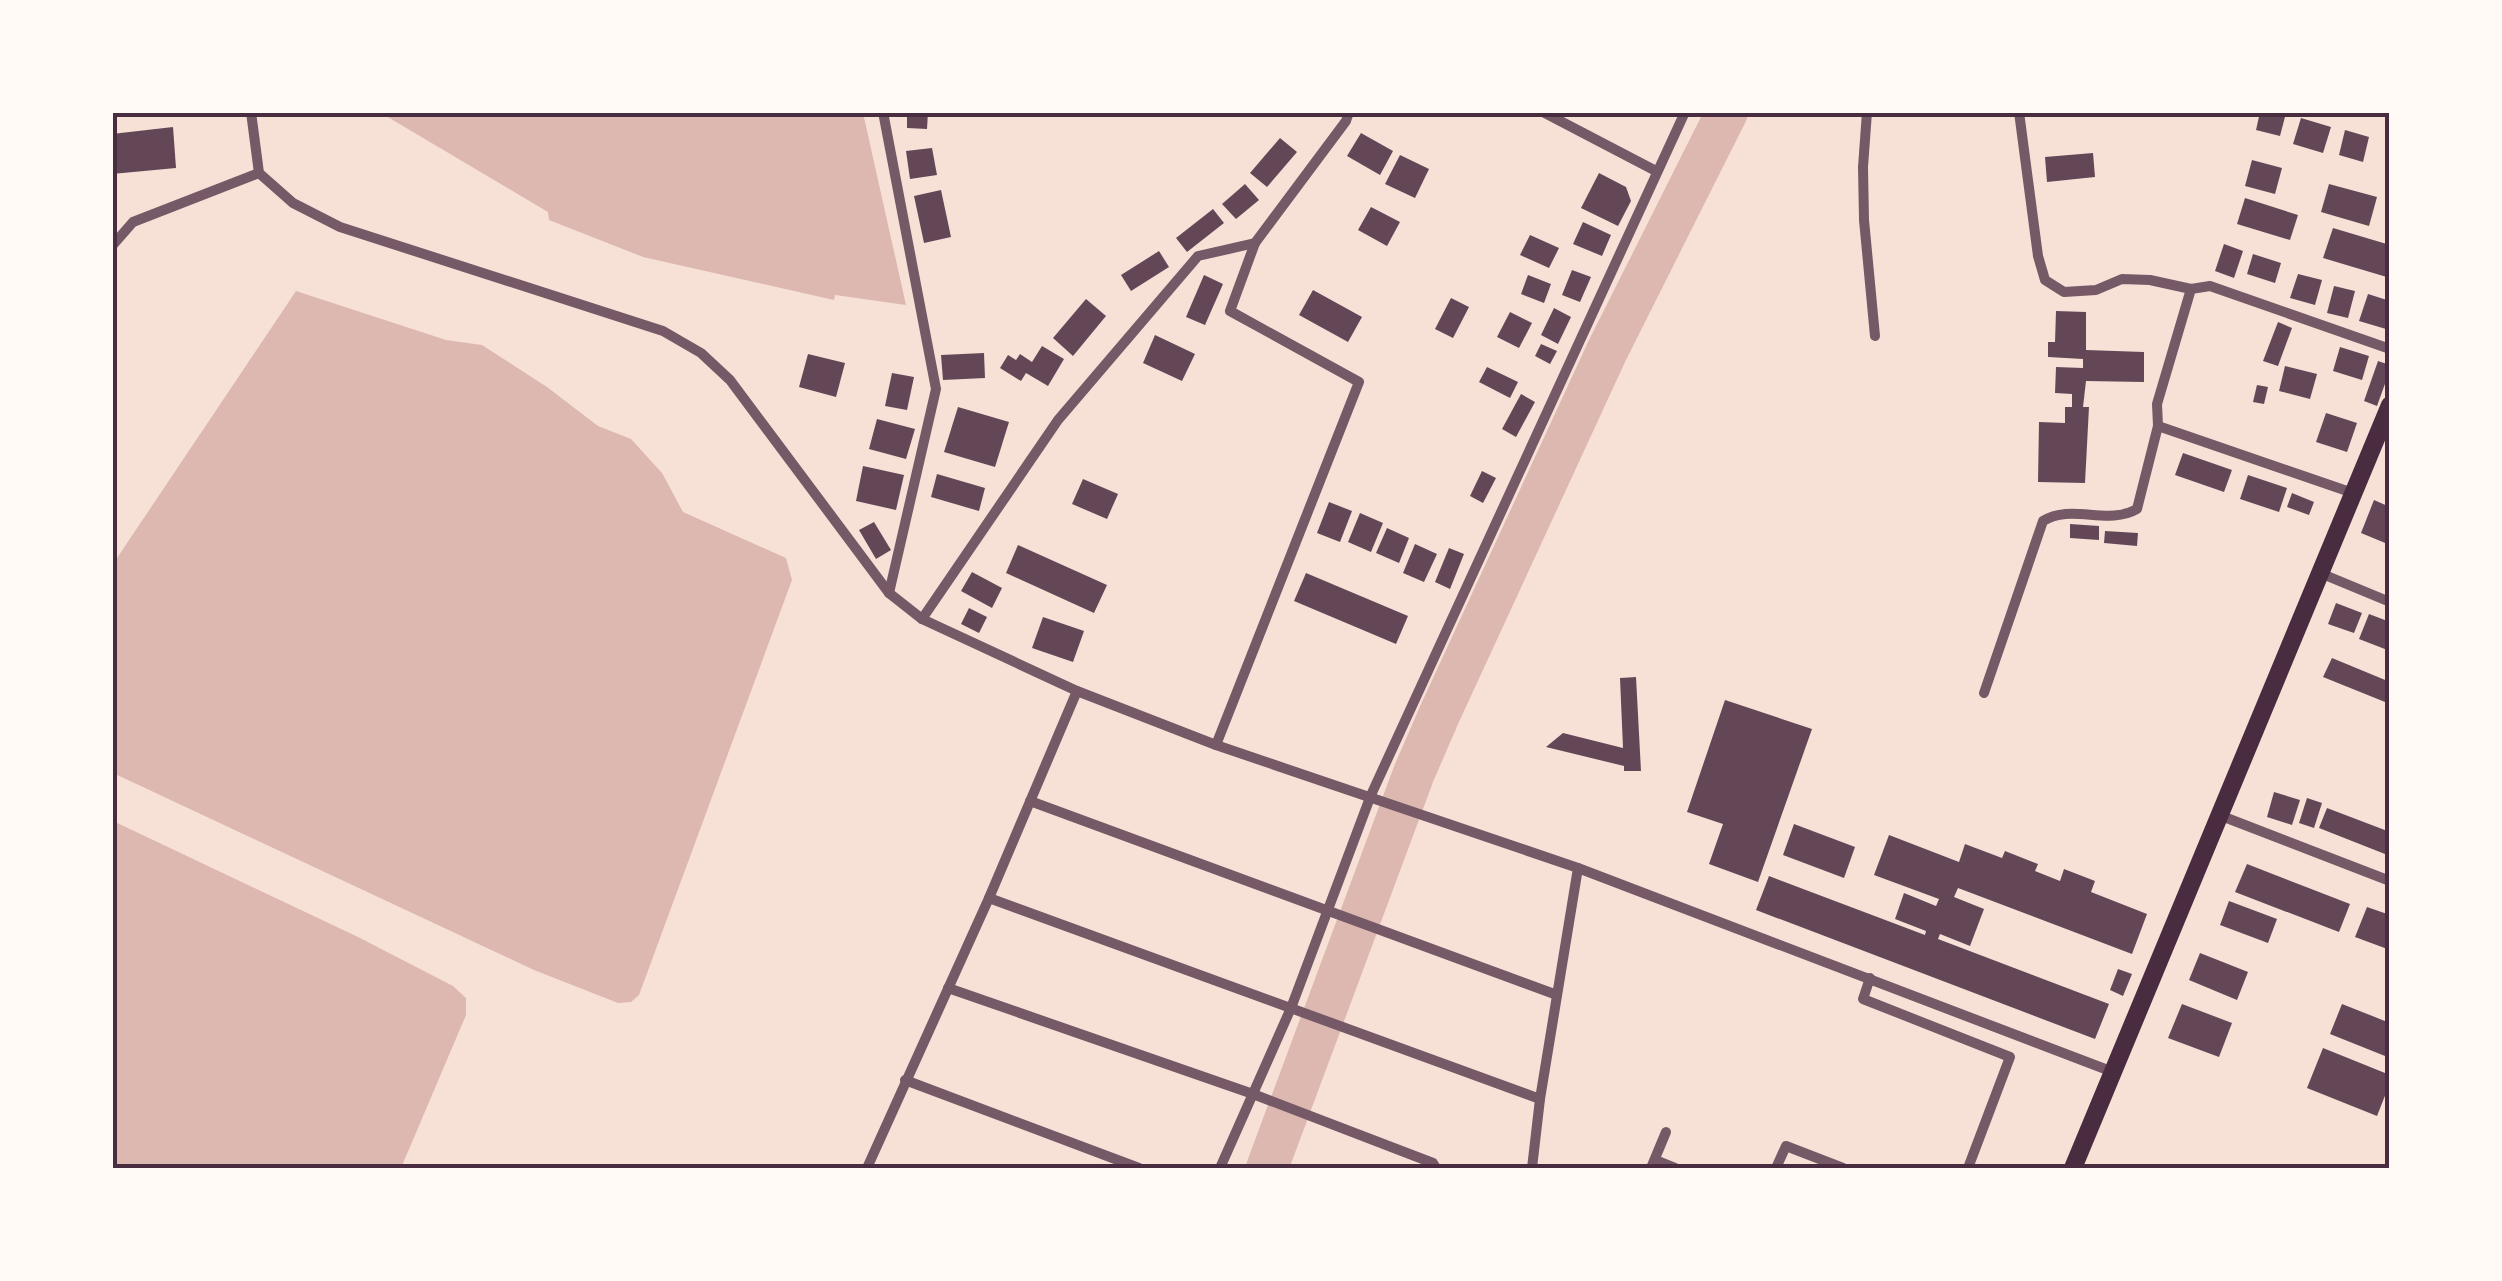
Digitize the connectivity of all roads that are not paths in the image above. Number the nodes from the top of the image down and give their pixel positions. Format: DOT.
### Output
graph roads {
  1 [pos="252,112"];
  2 [pos="883,112"];
  3 [pos="1349,112"];
  4 [pos="1543,112"];
  5 [pos="1685,112"];
  6 [pos="1867,112"];
  7 [pos="2018,112"];
  8 [pos="1656,171"];
  9 [pos="259,173"];
  10 [pos="1256,243"];
  11 [pos="112,246"];
  12 [pos="2191,289"];
  13 [pos="1874,336"];
  14 [pos="2390,349"];
  15 [pos="2390,406"];
  16 [pos="2158,426"];
  17 [pos="2353,492"];
  18 [pos="2320,573"];
  19 [pos="889,594"];
  20 [pos="2390,602"];
  21 [pos="922,619"];
  22 [pos="1076,691"];
  23 [pos="1984,693"];
  24 [pos="1216,745"];
  25 [pos="1371,795"];
  26 [pos="1030,801"];
  27 [pos="2219,816"];
  28 [pos="1578,868"];
  29 [pos="2390,881"];
  30 [pos="989,898"];
  31 [pos="1328,908"];
  32 [pos="1870,978"];
  33 [pos="948,988"];
  34 [pos="1557,995"];
  35 [pos="1291,1008"];
  36 [pos="2112,1072"];
  37 [pos="906,1080"];
  38 [pos="1253,1094"];
  39 [pos="1540,1099"];
  40 [pos="1666,1132"];
  41 [pos="1653,1164"];
  42 [pos="867,1168"];
  43 [pos="1139,1168"];
  44 [pos="1220,1168"];
  45 [pos="1436,1168"];
  46 [pos="1532,1168"];
  47 [pos="1675,1168"];
  48 [pos="1776,1168"];
  49 [pos="1843,1168"];
  50 [pos="1968,1168"];
  51 [pos="2074,1168"];
  1 -- 9 [label="street"];
  2 -- 19 [label="street"];
  3 -- 10 [label="street"];
  4 -- 8 [label="street"];
  5 -- 8 [label="street"];
  6 -- 13 [label="street"];
  7 -- 12 [label="street"];
  8 -- 25 [label="street"];
  9 -- 11 [label="street"];
  9 -- 19 [label="street"];
  10 -- 21 [label="street"];
  10 -- 24 [label="street"];
  12 -- 14 [label="street"];
  12 -- 16 [label="street"];
  15 -- 17 [label="main road"];
  16 -- 17 [label="street"];
  16 -- 23 [label="street"];
  17 -- 18 [label="main road"];
  18 -- 20 [label="street"];
  18 -- 27 [label="main road"];
  19 -- 21 [label="street"];
  21 -- 22 [label="street"];
  22 -- 24 [label="street"];
  22 -- 26 [label="street"];
  24 -- 25 [label="street"];
  25 -- 28 [label="street"];
  25 -- 31 [label="street"];
  26 -- 30 [label="street"];
  26 -- 31 [label="street"];
  27 -- 29 [label="street"];
  27 -- 36 [label="main road"];
  28 -- 32 [label="street"];
  28 -- 34 [label="street"];
  30 -- 33 [label="street"];
  30 -- 35 [label="street"];
  31 -- 34 [label="street"];
  31 -- 35 [label="street"];
  32 -- 36 [label="street"];
  32 -- 50 [label="street"];
  33 -- 37 [label="street"];
  33 -- 38 [label="street"];
  34 -- 39 [label="street"];
  35 -- 38 [label="street"];
  35 -- 39 [label="street"];
  36 -- 51 [label="main road"];
  37 -- 42 [label="street"];
  37 -- 43 [label="street"];
  38 -- 44 [label="street"];
  38 -- 45 [label="street"];
  39 -- 46 [label="street"];
  40 -- 41 [label="street"];
  41 -- 47 [label="street"];
  48 -- 49 [label="street"];
}
